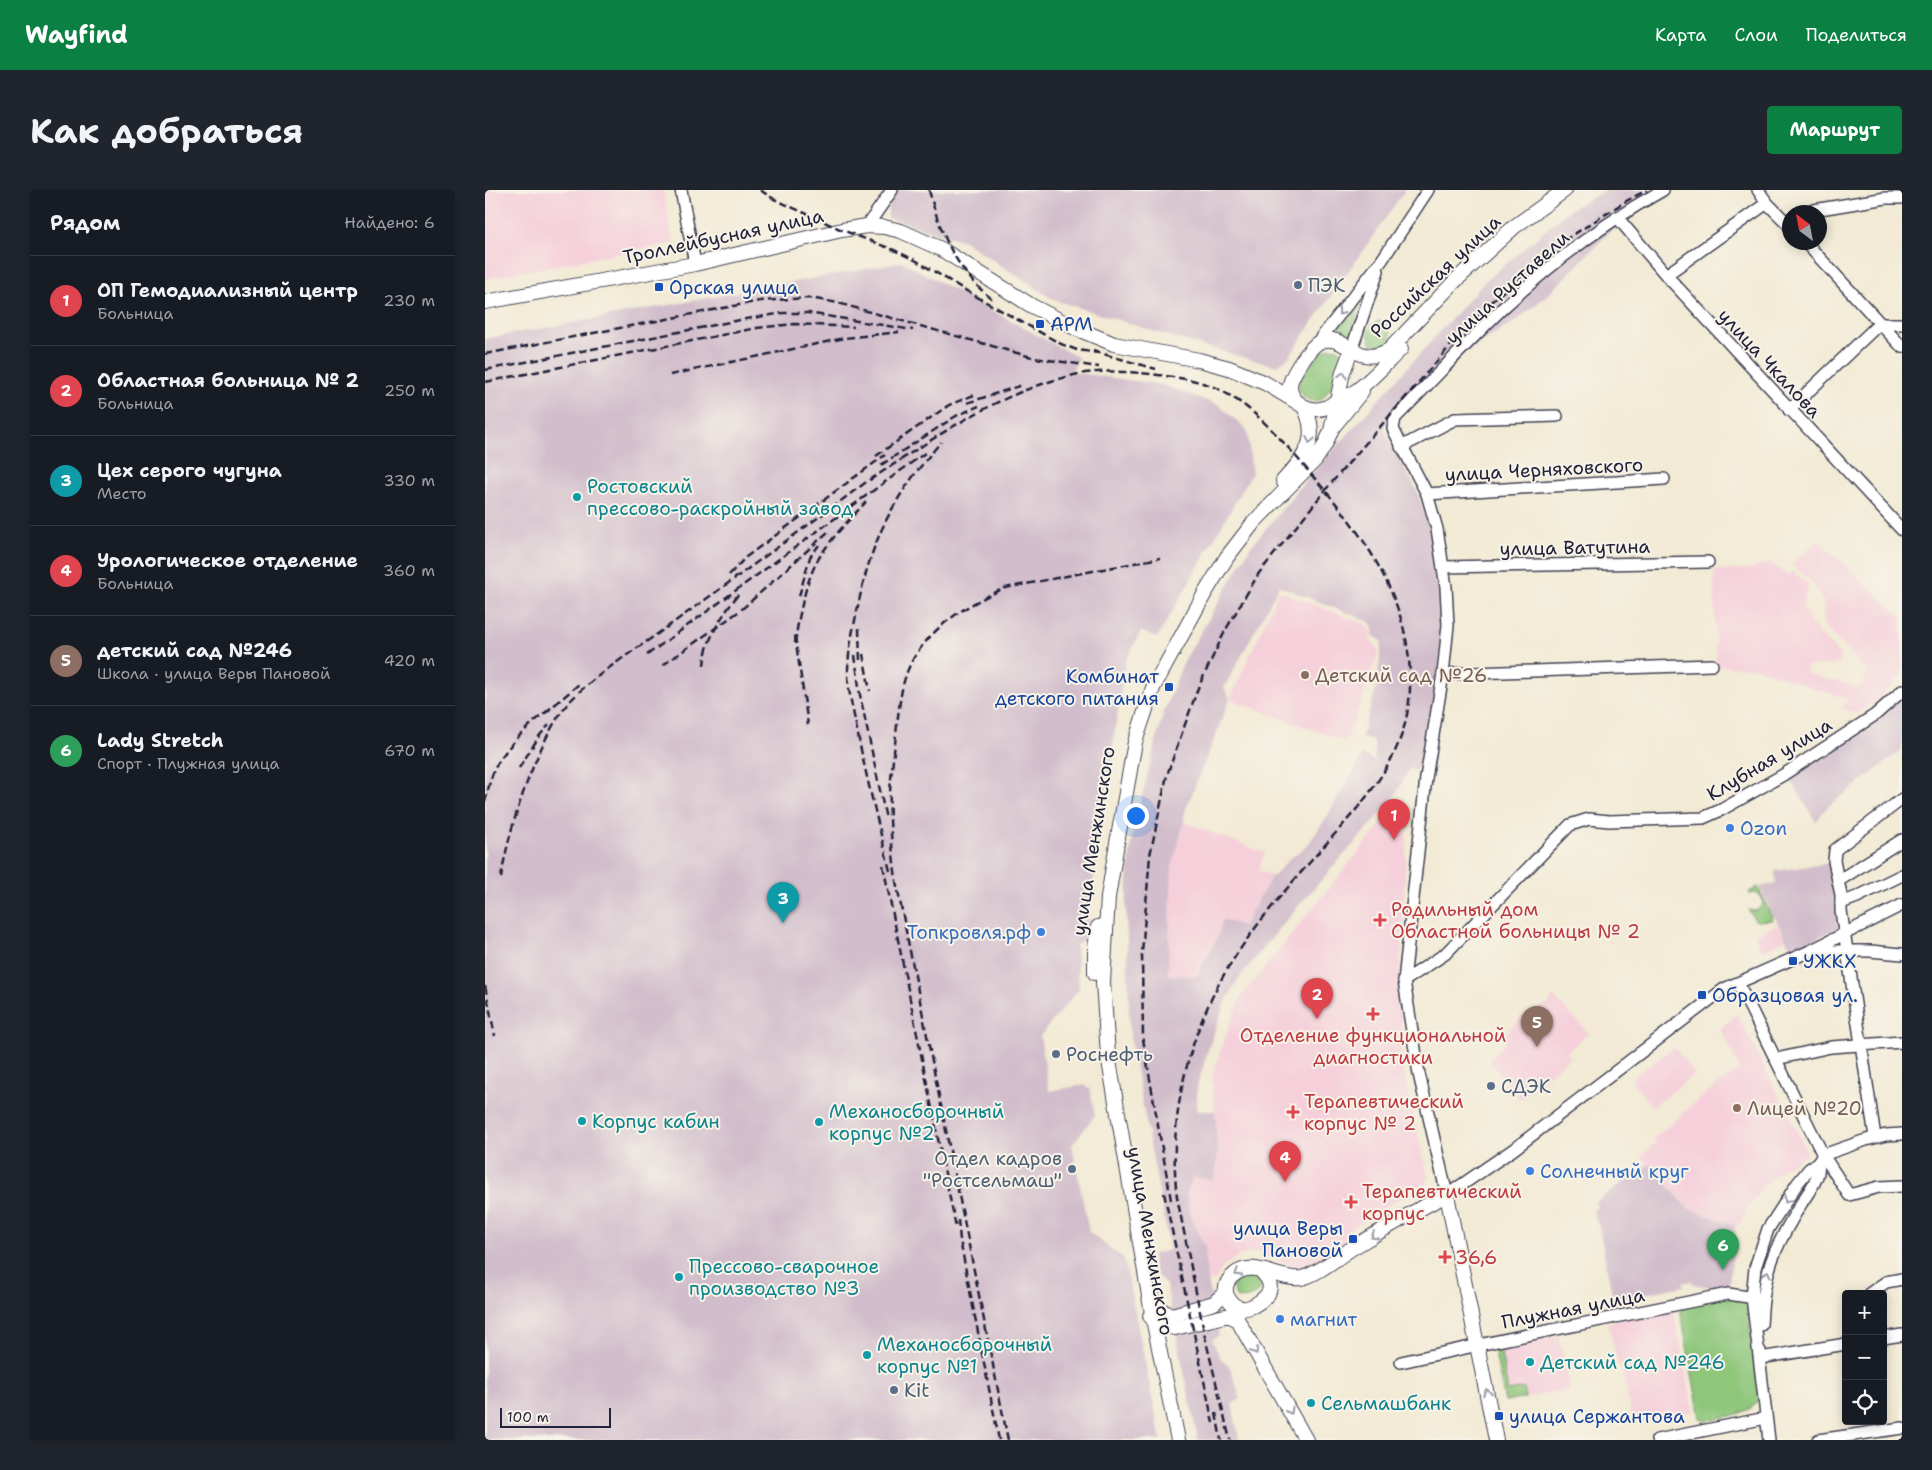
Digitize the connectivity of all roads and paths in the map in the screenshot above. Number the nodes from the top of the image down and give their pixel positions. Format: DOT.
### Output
graph roads {
  1 [pos="681,190"];
  2 [pos="892,190"];
  3 [pos="1427,190"];
  4 [pos="1565,190"];
  5 [pos="1577,190"];
  6 [pos="1663,190"];
  7 [pos="1758,190"];
  8 [pos="1902,198"];
  9 [pos="1767,203"];
  10 [pos="1827,208"];
  11 [pos="1782,216"];
  12 [pos="1617,217"];
  13 [pos="867,226"];
  14 [pos="1812,250"];
  15 [pos="1382,260"];
  16 [pos="695,264"];
  17 [pos="1665,275"];
  18 [pos="485,302"];
  19 [pos="1879,324"];
  20 [pos="1902,324"];
  21 [pos="1317,343"];
  22 [pos="1902,347"];
  23 [pos="1401,349"];
  24 [pos="1351,351"];
  25 [pos="1296,370"];
  26 [pos="1265,383"];
  27 [pos="1337,401"];
  28 [pos="1302,406"];
  29 [pos="1789,410"];
  30 [pos="1557,416"];
  31 [pos="1331,431"];
  32 [pos="1401,447"];
  33 [pos="1297,473"];
  34 [pos="1664,480"];
  35 [pos="1427,494"];
  36 [pos="1902,530"];
  37 [pos="1708,562"];
  38 [pos="1443,567"];
  39 [pos="1712,665"];
  40 [pos="1443,674"];
  41 [pos="1902,691"];
  42 [pos="1902,799"];
  43 [pos="1902,840"];
  44 [pos="1902,875"];
  45 [pos="1838,881"];
  46 [pos="1841,903"];
  47 [pos="1902,905"];
  48 [pos="1845,934"];
  49 [pos="1848,950"];
  50 [pos="1811,951"];
  51 [pos="1902,954"];
  52 [pos="1404,981"];
  53 [pos="1738,983"];
  54 [pos="1902,1042"];
  55 [pos="1861,1044"];
  56 [pos="1776,1059"];
  57 [pos="1902,1134"];
  58 [pos="1875,1137"];
  59 [pos="1821,1159"];
  60 [pos="1902,1186"];
  61 [pos="1447,1195"];
  62 [pos="1765,1235"];
  63 [pos="1779,1243"];
  64 [pos="1260,1270"];
  65 [pos="1902,1279"];
  66 [pos="1873,1290"];
  67 [pos="1147,1297"];
  68 [pos="1757,1298"];
  69 [pos="1230,1307"];
  70 [pos="1164,1325"];
  71 [pos="1902,1335"];
  72 [pos="1887,1337"];
  73 [pos="1478,1345"];
  74 [pos="1842,1345"];
  75 [pos="1155,1348"];
  76 [pos="1760,1358"];
  77 [pos="1401,1362"];
  78 [pos="1766,1418"];
  79 [pos="1902,1428"];
  80 [pos="1170,1440"];
  81 [pos="1179,1440"];
  82 [pos="1306,1440"];
  83 [pos="1496,1440"];
  84 [pos="1657,1440"];
  85 [pos="1769,1440"];
  86 [pos="1818,1440"];
  1 -- 16 [label="street"];
  2 -- 13 [label="street"];
  3 -- 15 [label="street"];
  4 -- 24 [label="main road, Российская улица"];
  5 -- 23 [label="main road, Российская улица"];
  6 -- 12 [label="street, улица Руставели"];
  7 -- 9 [label="street"];
  8 -- 10 [label="street"];
  9 -- 11 [label="street"];
  9 -- 17 [label="street"];
  12 -- 17 [label="street, улица Чкалова"];
  12 -- 32 [label="street, улица Руставели"];
  13 -- 16 [label="main road, Троллейбусная улица"];
  13 -- 26 [label="main road, Троллейбусная улица"];
  14 -- 19 [label="street"];
  15 -- 21 [label="street, one-way"];
  15 -- 24 [label="street"];
  16 -- 18 [label="main road, Троллейбусная улица"];
  17 -- 29 [label="street, улица Чкалова"];
  19 -- 20 [label="street"];
  19 -- 22 [label="street"];
  19 -- 29 [label="street"];
  21 -- 24 [label="main road"];
  21 -- 25 [label="main road"];
  23 -- 27 [label="main road"];
  23 -- 31 [label="main road"];
  27 -- 24 [label="main road, one-way"];
  25 -- 26 [label="main road"];
  25 -- 28 [label="main road"];
  26 -- 28 [label="main road, Троллейбусная улица"];
  27 -- 28 [label="main road"];
  27 -- 31 [label="main road"];
  28 -- 33 [label="main road, one-way"];
  29 -- 36 [label="street, улица Чкалова"];
  30 -- 32 [label="street"];
  31 -- 33 [label="main road"];
  32 -- 35 [label="street"];
  33 -- 67 [label="main road, улица Менжинского"];
  34 -- 35 [label="street, улица Черняховского"];
  35 -- 38 [label="street"];
  37 -- 38 [label="street, улица Ватутина"];
  38 -- 40 [label="street"];
  39 -- 40 [label="street"];
  40 -- 52 [label="street"];
  41 -- 52 [label="street, Клубная улица"];
  42 -- 45 [label="street"];
  43 -- 45 [label="street"];
  44 -- 46 [label="street"];
  45 -- 46 [label="street"];
  46 -- 48 [label="street"];
  47 -- 48 [label="street"];
  48 -- 49 [label="street"];
  48 -- 50 [label="street"];
  49 -- 50 [label="street"];
  49 -- 51 [label="street"];
  49 -- 55 [label="street"];
  50 -- 53 [label="street"];
  52 -- 61 [label="street"];
  53 -- 56 [label="street"];
  53 -- 61 [label="street"];
  54 -- 55 [label="street"];
  55 -- 56 [label="street"];
  55 -- 58 [label="street"];
  56 -- 59 [label="street"];
  57 -- 58 [label="street"];
  58 -- 59 [label="street"];
  59 -- 60 [label="street"];
  59 -- 62 [label="street, one-way"];
  59 -- 63 [label="street"];
  61 -- 64 [label="main road, one-way"];
  61 -- 73 [label="main road"];
  62 -- 63 [label="street"];
  62 -- 68 [label="street"];
  68 -- 63 [label="street, one-way"];
  64 -- 69 [label="main road, one-way"];
  64 -- 69 [label="main road"];
  65 -- 66 [label="street"];
  67 -- 69 [label="main road"];
  67 -- 70 [label="main road"];
  67 -- 70 [label="main road"];
  67 -- 75 [label="main road, улица Менжинского"];
  68 -- 73 [label="street, Плужная улица"];
  68 -- 76 [label="street"];
  69 -- 70 [label="main road"];
  69 -- 82 [label="main road, one-way"];
  70 -- 75 [label="main road, улица Менжинского"];
  70 -- 75 [label="main road"];
  71 -- 72 [label="street"];
  73 -- 77 [label="street, Плужная улица"];
  83 -- 73 [label="main road, one-way"];
  74 -- 76 [label="street"];
  75 -- 80 [label="main road, улица Менжинского"];
  75 -- 81 [label="main road, улица Менжинского"];
  76 -- 78 [label="street"];
  78 -- 84 [label="street"];
  78 -- 85 [label="street"];
  79 -- 86 [label="street"];
}
